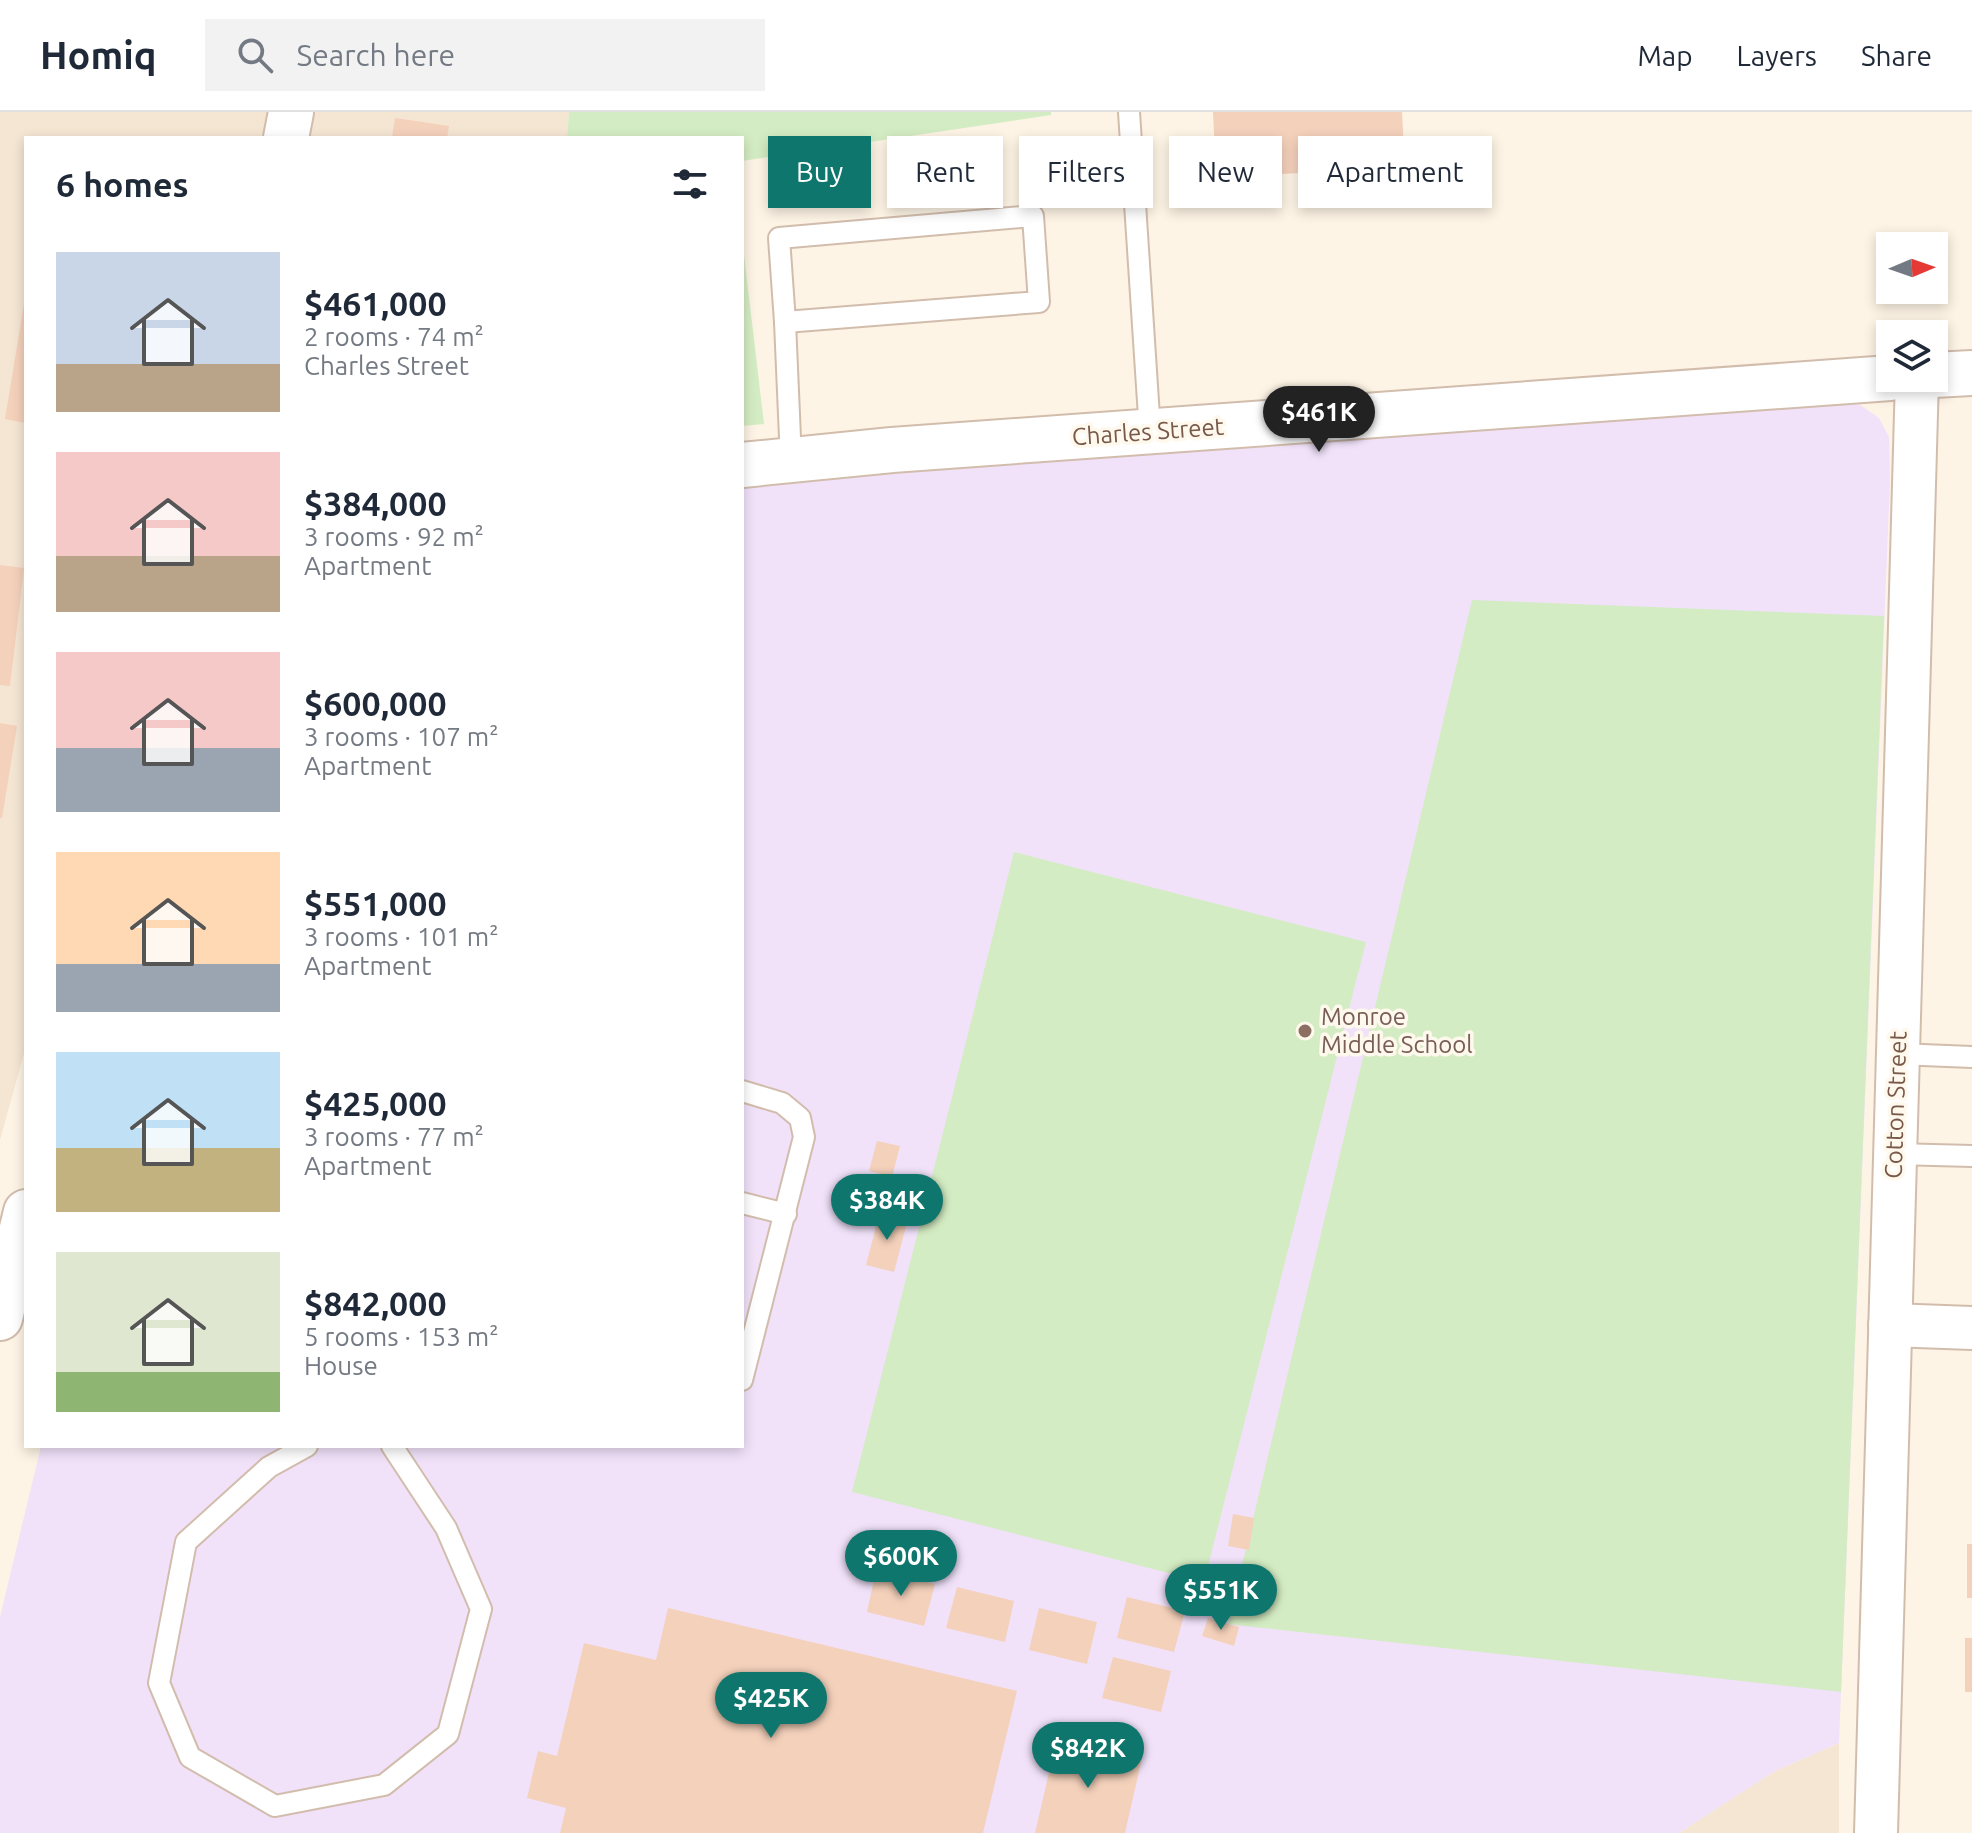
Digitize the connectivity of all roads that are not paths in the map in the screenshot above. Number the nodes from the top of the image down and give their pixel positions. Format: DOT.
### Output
graph roads {
  1 [pos="291,112"];
  2 [pos="1129,112"];
  3 [pos="286,136"];
  4 [pos="785,322"];
  5 [pos="1972,373"];
  6 [pos="1948,374"];
  7 [pos="1876,379"];
  8 [pos="1917,392"];
  9 [pos="1150,432"];
  10 [pos="791,461"];
  11 [pos="744,465"];
  12 [pos="1898,1054"];
  13 [pos="1972,1057"];
  14 [pos="744,1092"];
  15 [pos="1895,1154"];
  16 [pos="1972,1156"];
  17 [pos="744,1204"];
  18 [pos="786,1214"];
  19 [pos="24,1220"];
  20 [pos="0,1318"];
  21 [pos="1890,1325"];
  22 [pos="1972,1328"];
  23 [pos="744,1372"];
  24 [pos="303,1448"];
  25 [pos="393,1448"];
  26 [pos="1876,1833"];
  1 -- 3 [label="street"];
  2 -- 9 [label="lane"];
  4 -- 4 [label="lane"];
  4 -- 10 [label="lane"];
  5 -- 6 [label="street"];
  7 -- 9 [label="street, Charles Street"];
  8 -- 12 [label="street, Cotton Street"];
  9 -- 10 [label="street, Charles Street"];
  10 -- 11 [label="street, Charles Street"];
  12 -- 13 [label="lane"];
  12 -- 15 [label="street, Cotton Street"];
  14 -- 18 [label="lane"];
  15 -- 16 [label="lane"];
  15 -- 21 [label="street, Cotton Street"];
  17 -- 18 [label="lane"];
  18 -- 23 [label="lane"];
  19 -- 20 [label="street"];
  21 -- 22 [label="street"];
  21 -- 26 [label="street, Cotton Street"];
  24 -- 25 [label="lane"];
}
